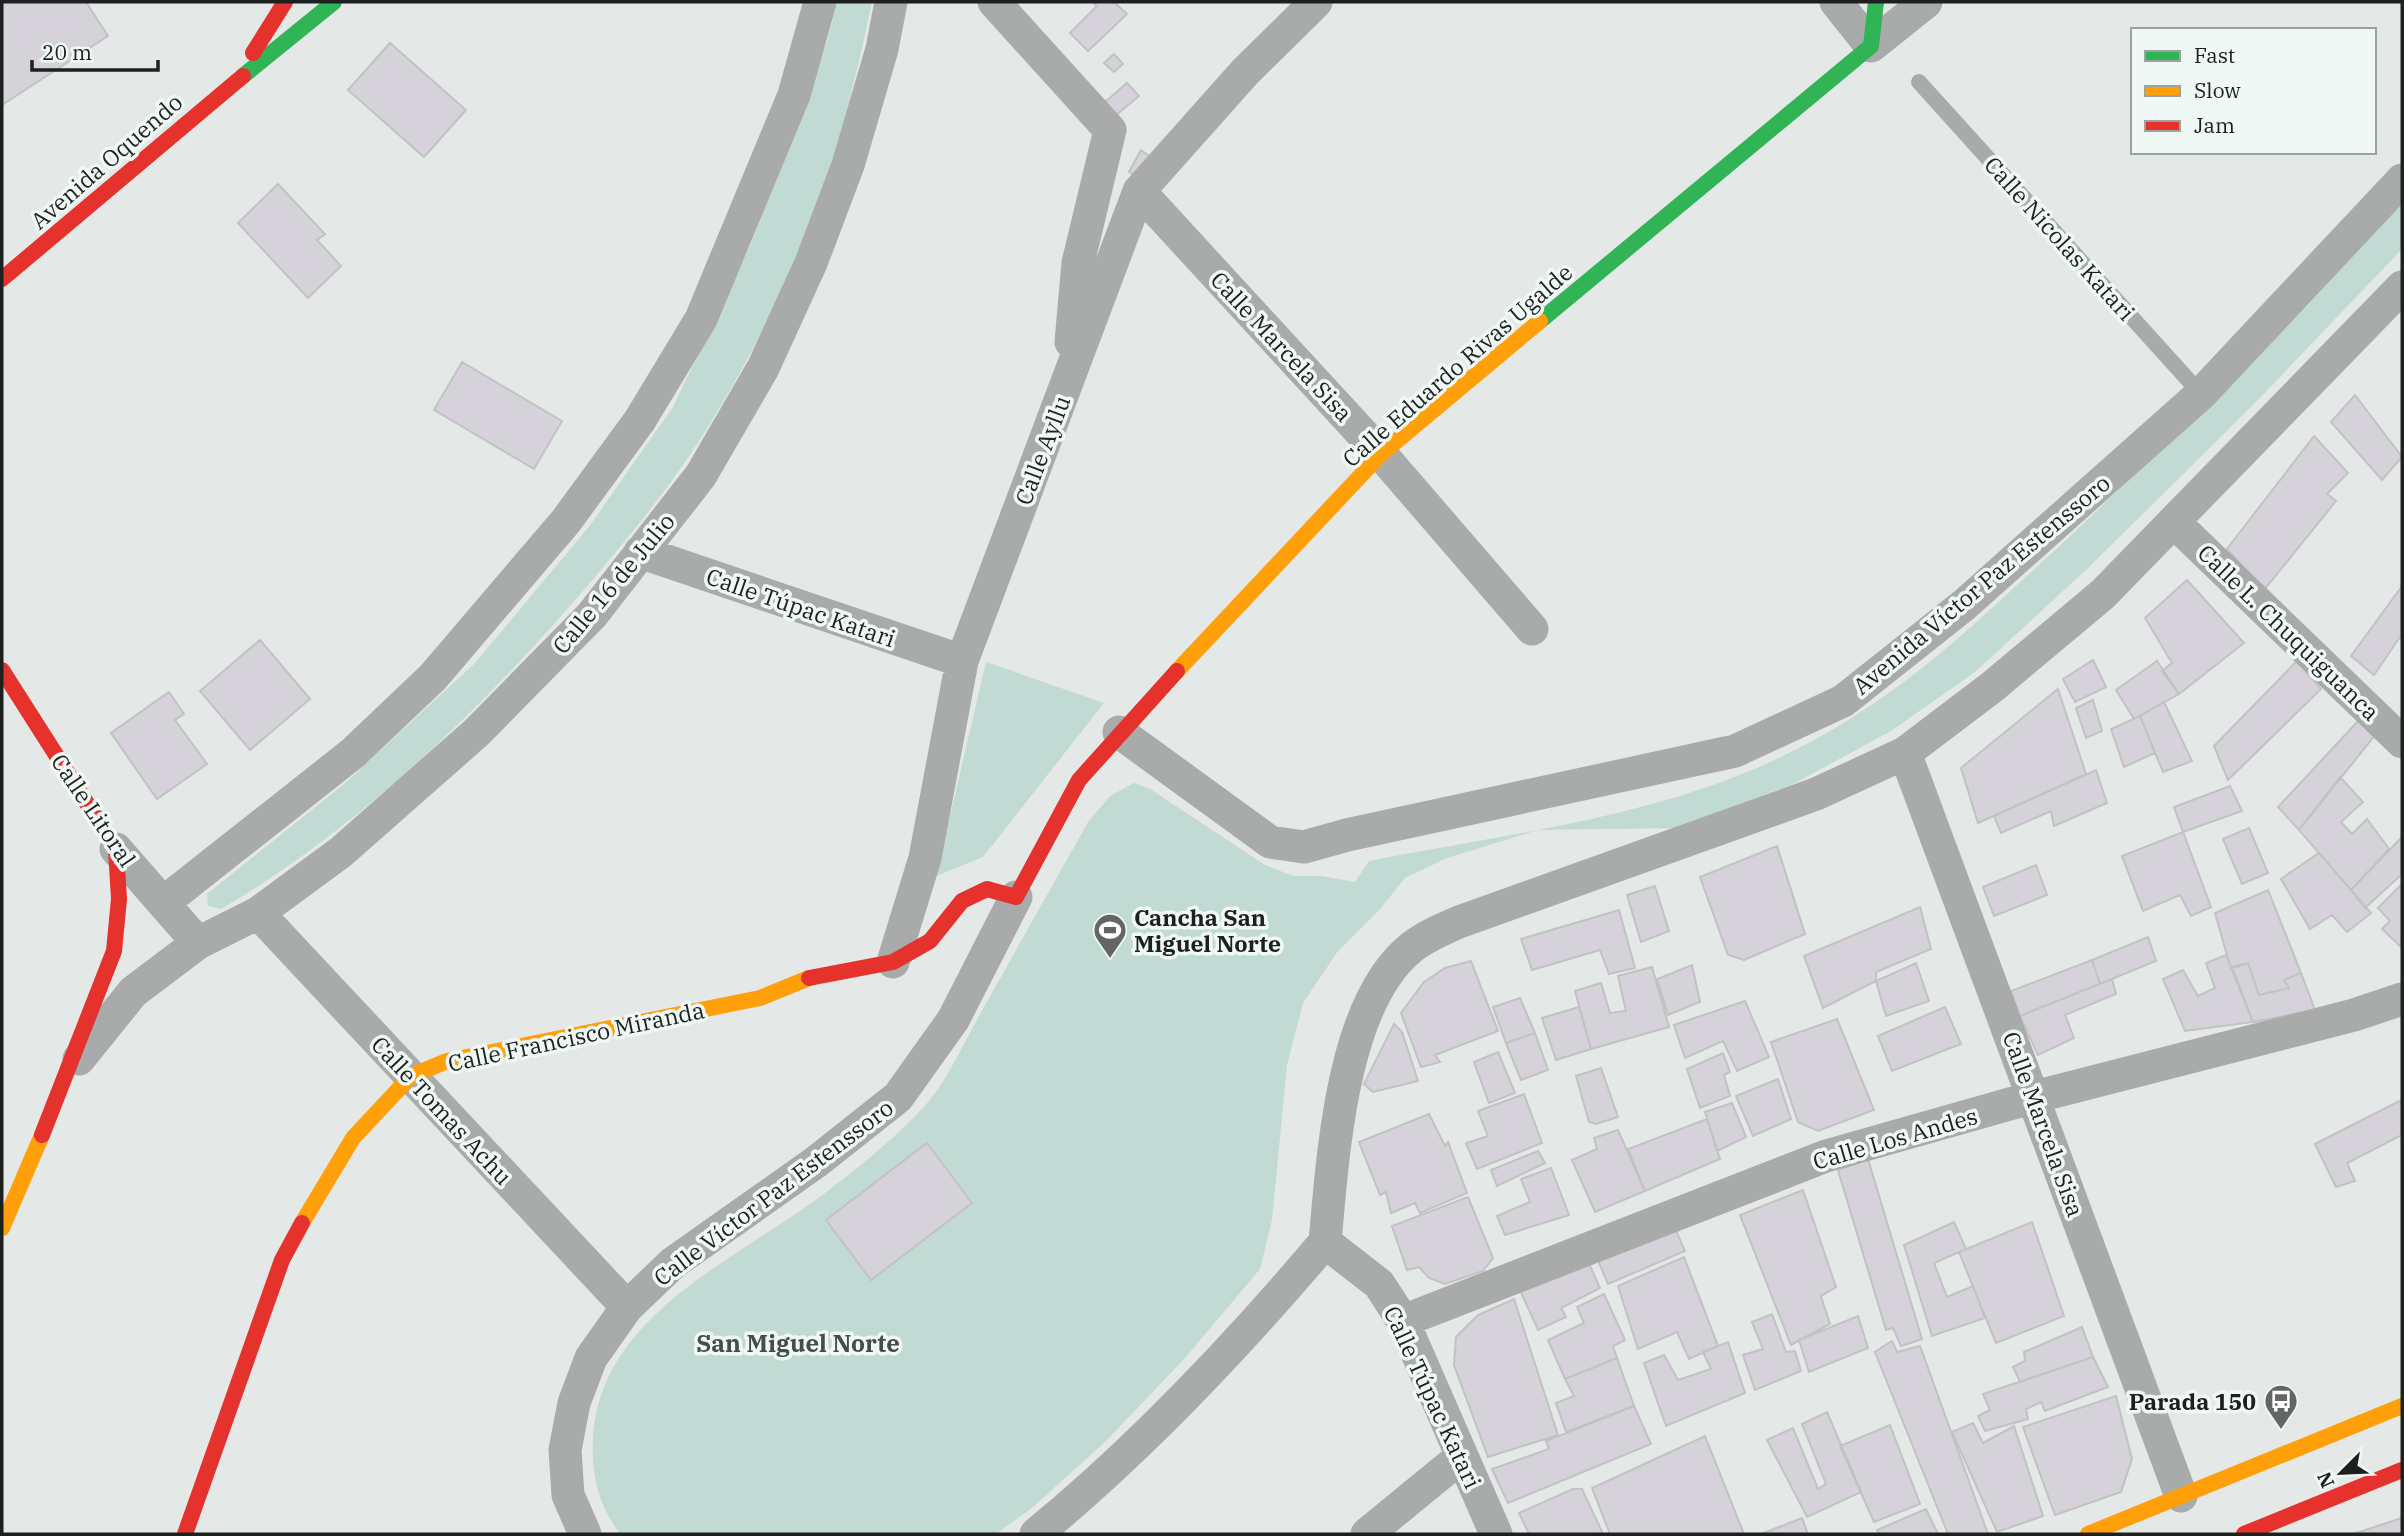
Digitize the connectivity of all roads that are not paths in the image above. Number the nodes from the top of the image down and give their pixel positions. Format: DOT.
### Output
graph roads {
  1 [pos="285,2"];
  2 [pos="334,2"];
  3 [pos="820,2"];
  4 [pos="891,2"];
  5 [pos="994,2"];
  6 [pos="1315,2"];
  7 [pos="1836,2"];
  8 [pos="1876,2"];
  9 [pos="1926,2"];
  10 [pos="1871,46"];
  11 [pos="239,76"];
  12 [pos="1919,82"];
  13 [pos="2402,180"];
  14 [pos="1139,191"];
  15 [pos="2,279"];
  16 [pos="2402,287"];
  17 [pos="1067,386"];
  18 [pos="2201,394"];
  19 [pos="1381,454"];
  20 [pos="2175,523"];
  21 [pos="640,552"];
  22 [pos="1532,629"];
  23 [pos="962,661"];
  24 [pos="2,670"];
  25 [pos="1119,732"];
  26 [pos="2402,742"];
  27 [pos="1905,753"];
  28 [pos="116,849"];
  29 [pos="1016,897"];
  30 [pos="163,903"];
  31 [pos="258,912"];
  32 [pos="198,943"];
  33 [pos="892,962"];
  34 [pos="2402,999"];
  35 [pos="69,1070"];
  36 [pos="411,1076"];
  37 [pos="2034,1097"];
  38 [pos="2,1228"];
  39 [pos="1325,1242"];
  40 [pos="627,1307"];
  41 [pos="1403,1321"];
  42 [pos="2402,1406"];
  43 [pos="1461,1457"];
  44 [pos="2402,1470"];
  45 [pos="2181,1496"];
  46 [pos="185,1534"];
  47 [pos="584,1534"];
  48 [pos="1036,1534"];
  49 [pos="1367,1534"];
  50 [pos="1496,1534"];
  51 [pos="2088,1534"];
  52 [pos="2244,1534"];
  1 -- 11 [label="street, Avenida Oquendo"];
  2 -- 11 [label="street, Avenida Oquendo"];
  3 -- 30 [label="street"];
  4 -- 21 [label="street, Calle 16 de Julio"];
  5 -- 17 [label="street"];
  6 -- 14 [label="street, Calle Ayllu"];
  7 -- 10 [label="street"];
  8 -- 10 [label="street"];
  9 -- 10 [label="street"];
  10 -- 19 [label="street, Calle Eduardo Rivas Ugalde"];
  11 -- 15 [label="street, Avenida Oquendo"];
  12 -- 18 [label="lane, Calle Nicolas Katari"];
  13 -- 18 [label="street, Avenida Víctor Paz Estenssoro"];
  14 -- 17 [label="street, Calle Ayllu"];
  14 -- 19 [label="street, Calle Marcela Sisa"];
  16 -- 20 [label="street"];
  17 -- 23 [label="street, Calle Ayllu"];
  18 -- 25 [label="street, Avenida Víctor Paz Estenssoro"];
  19 -- 22 [label="street, Calle Marcela Sisa"];
  19 -- 25 [label="street, Calle Eduardo Rivas Ugalde"];
  20 -- 26 [label="street, Calle L. Chuquiguanca"];
  20 -- 27 [label="street"];
  21 -- 23 [label="street, Calle Túpac Katari"];
  21 -- 31 [label="street, Calle 16 de Julio"];
  23 -- 33 [label="street, Calle Ayllu"];
  24 -- 28 [label="street, Calle Litoral"];
  25 -- 29 [label="street, Calle Eduardo Rivas Ugalde"];
  27 -- 37 [label="street, Calle Marcela Sisa"];
  27 -- 39 [label="street"];
  28 -- 30 [label="street, Calle Litoral"];
  28 -- 35 [label="street, Calle 16 de Julio"];
  29 -- 33 [label="street, Calle Francisco Miranda"];
  29 -- 40 [label="street, Calle Víctor Paz Estenssoro"];
  30 -- 32 [label="street, Calle Litoral"];
  31 -- 32 [label="street, Calle 16 de Julio"];
  31 -- 36 [label="street, Calle Tomas Achu"];
  32 -- 35 [label="street, Calle 16 de Julio"];
  33 -- 36 [label="street, Calle Francisco Miranda"];
  34 -- 37 [label="street, Calle Los Andes"];
  35 -- 38 [label="street, Calle 16 de Julio"];
  36 -- 40 [label="street, Calle Tomas Achu"];
  36 -- 46 [label="street, Calle Francisco Miranda"];
  37 -- 41 [label="street, Calle Los Andes"];
  37 -- 45 [label="street, Calle Marcela Sisa"];
  39 -- 41 [label="street, Calle Túpac Katari"];
  39 -- 48 [label="street"];
  40 -- 47 [label="street, Calle Víctor Paz Estenssoro"];
  41 -- 43 [label="street, Calle Túpac Katari"];
  42 -- 45 [label="street"];
  43 -- 49 [label="street"];
  43 -- 50 [label="street, Calle Túpac Katari"];
  44 -- 52 [label="street"];
  45 -- 51 [label="street"];
}
